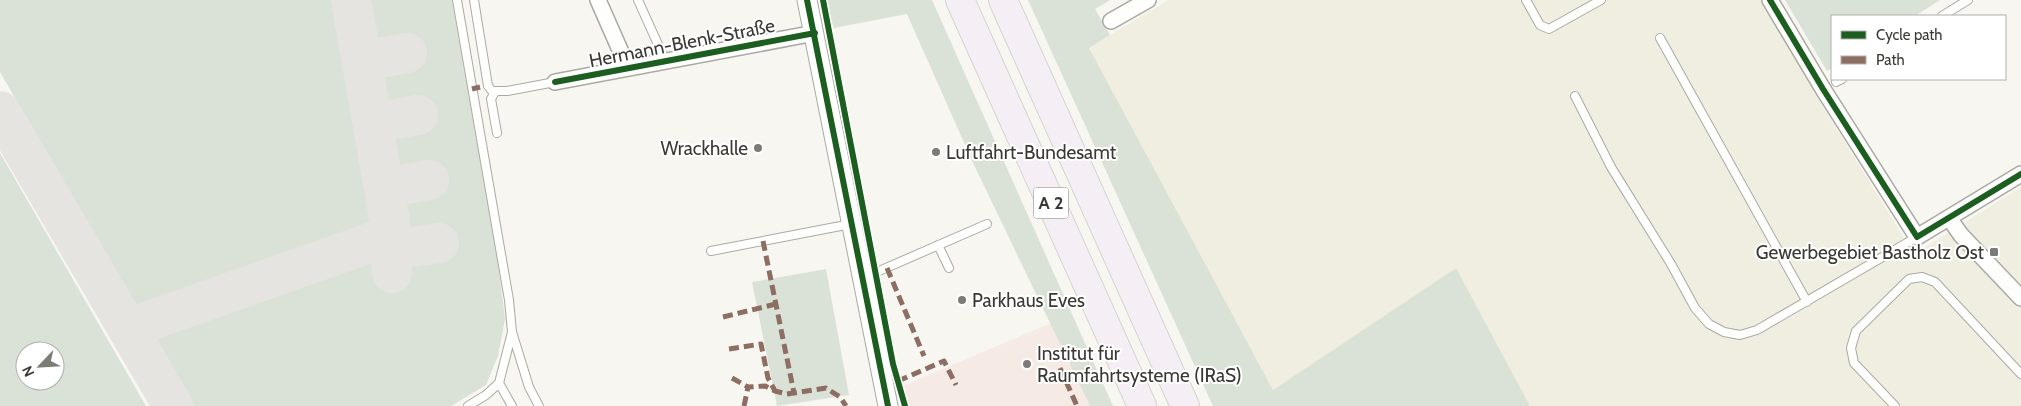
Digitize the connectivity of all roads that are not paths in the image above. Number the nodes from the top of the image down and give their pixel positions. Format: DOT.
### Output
graph roads {
  1 [pos="457,0"];
  2 [pos="474,0"];
  3 [pos="598,0"];
  4 [pos="638,0"];
  5 [pos="807,0"];
  6 [pos="960,0"];
  7 [pos="1002,0"];
  8 [pos="1148,0"];
  9 [pos="1526,0"];
  10 [pos="1601,0"];
  11 [pos="1770,0"];
  12 [pos="1968,0"];
  13 [pos="1944,15"];
  14 [pos="1111,21"];
  15 [pos="815,33"];
  16 [pos="1660,38"];
  17 [pos="666,60"];
  18 [pos="628,68"];
  19 [pos="555,82"];
  20 [pos="495,92"];
  21 [pos="1575,96"];
  22 [pos="497,133"];
  23 [pos="2021,174"];
  24 [pos="1949,218"];
  25 [pos="851,224"];
  26 [pos="987,224"];
  27 [pos="1917,237"];
  28 [pos="938,245"];
  29 [pos="711,251"];
  30 [pos="949,268"];
  31 [pos="862,279"];
  32 [pos="2021,298"];
  33 [pos="1807,302"];
  34 [pos="512,332"];
  35 [pos="2021,374"];
  36 [pos="499,384"];
  37 [pos="468,406"];
  38 [pos="512,406"];
  39 [pos="539,406"];
  40 [pos="888,406"];
  41 [pos="1142,406"];
  42 [pos="1185,406"];
  43 [pos="1894,406"];
  1 -- 34 [label="lane"];
  2 -- 20 [label="lane"];
  3 -- 18 [label="street, Hermann-Blenk-Straße"];
  4 -- 17 [label="lane"];
  5 -- 15 [label="street"];
  6 -- 41 [label="highway, A 2"];
  7 -- 42 [label="highway, A 2"];
  8 -- 14 [label="street"];
  9 -- 10 [label="lane"];
  11 -- 27 [label="street"];
  12 -- 13 [label="lane"];
  15 -- 17 [label="street, Hermann-Blenk-Straße"];
  15 -- 25 [label="street"];
  16 -- 33 [label="lane"];
  17 -- 18 [label="street, Hermann-Blenk-Straße"];
  18 -- 19 [label="street, Hermann-Blenk-Straße"];
  19 -- 20 [label="lane"];
  20 -- 22 [label="lane"];
  21 -- 33 [label="lane"];
  23 -- 24 [label="street"];
  24 -- 27 [label="street"];
  24 -- 32 [label="street"];
  25 -- 29 [label="lane"];
  25 -- 31 [label="street"];
  26 -- 28 [label="lane"];
  27 -- 33 [label="lane"];
  28 -- 30 [label="lane"];
  28 -- 31 [label="lane"];
  31 -- 40 [label="street"];
  34 -- 36 [label="lane"];
  34 -- 39 [label="lane"];
  35 -- 43 [label="lane"];
  36 -- 37 [label="lane"];
  36 -- 38 [label="lane"];
}
